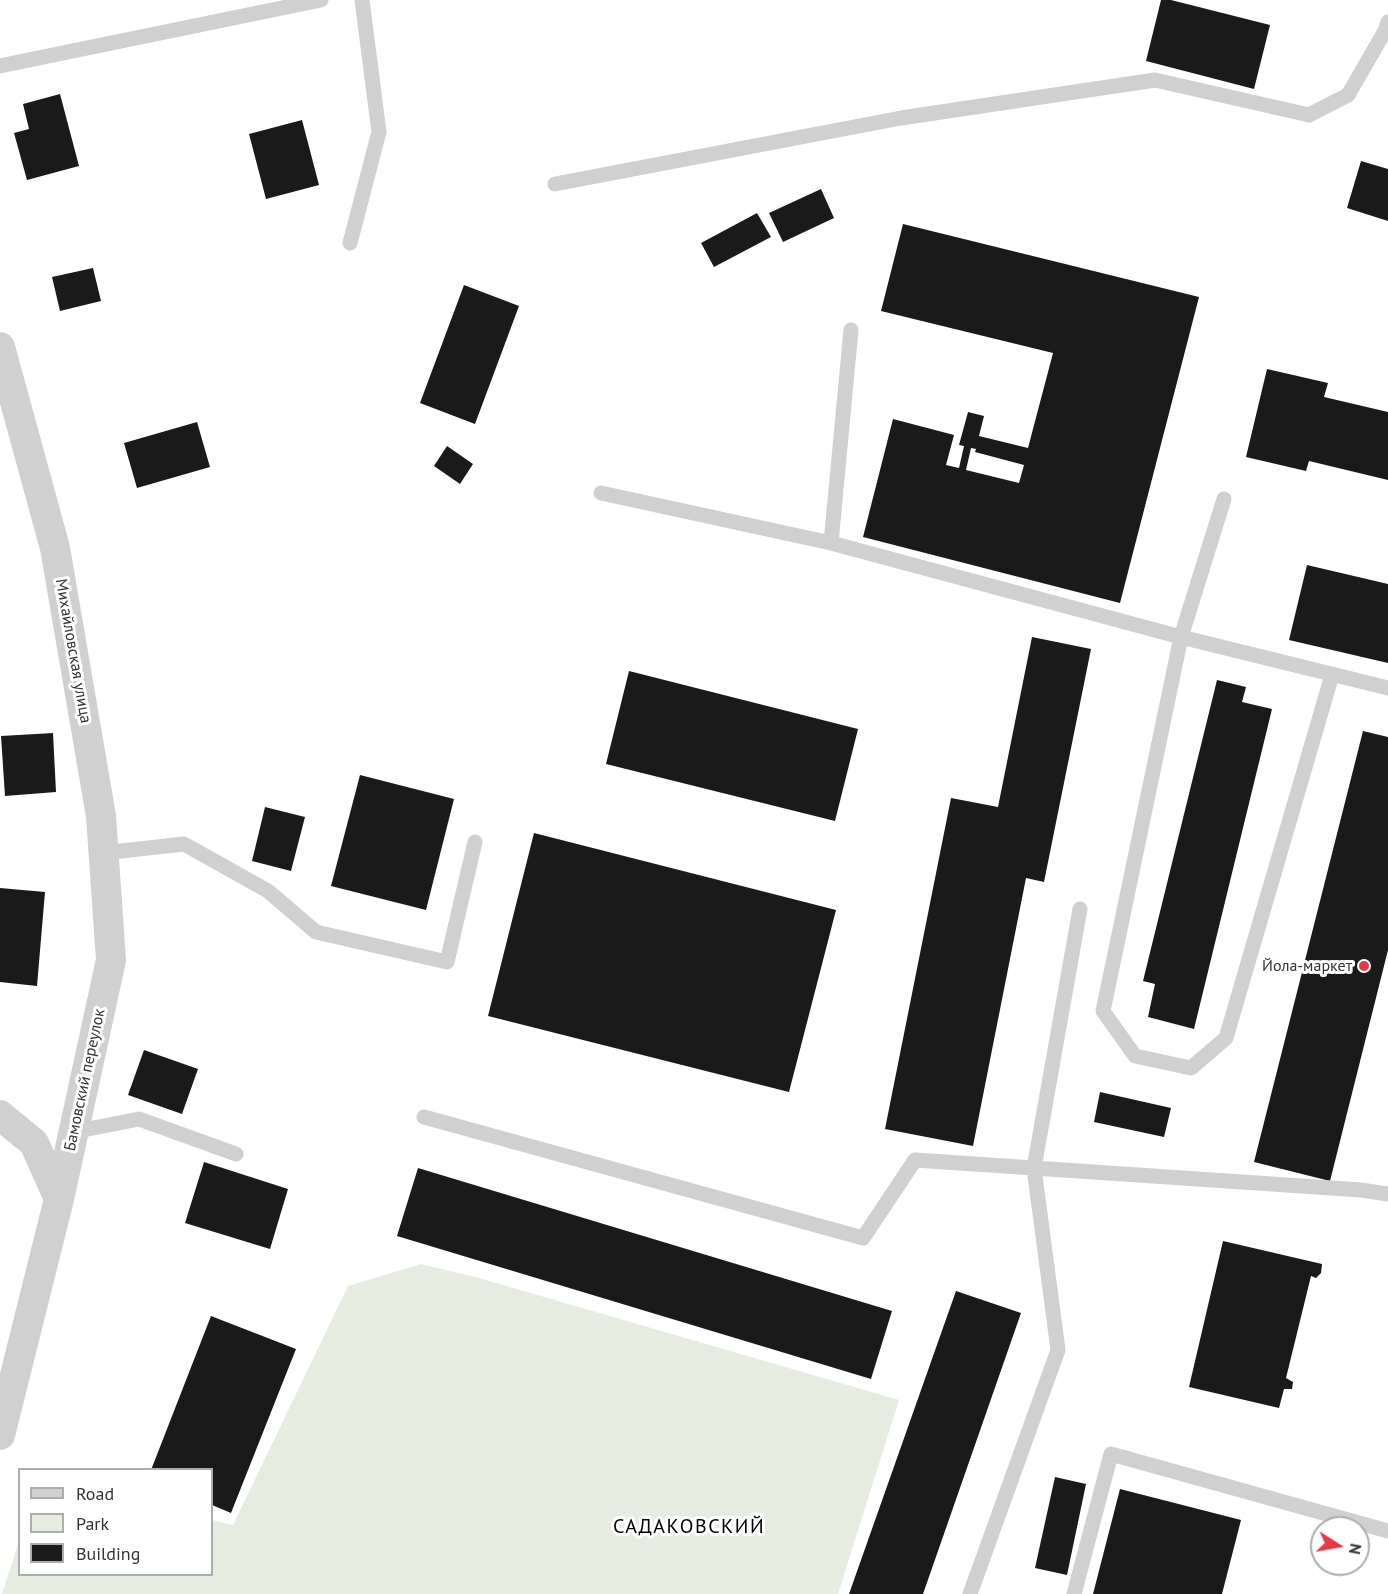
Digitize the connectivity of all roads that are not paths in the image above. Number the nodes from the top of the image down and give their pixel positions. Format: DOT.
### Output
graph roads {
  1 [pos="321,0"];
  2 [pos="362,0"];
  3 [pos="1388,22"];
  4 [pos="0,66"];
  5 [pos="555,184"];
  6 [pos="350,243"];
  7 [pos="851,330"];
  8 [pos="0,347"];
  9 [pos="601,494"];
  10 [pos="1224,499"];
  11 [pos="831,543"];
  12 [pos="1181,637"];
  13 [pos="1332,675"];
  14 [pos="1388,688"];
  15 [pos="475,842"];
  16 [pos="103,852"];
  17 [pos="1080,909"];
  18 [pos="111,960"];
  19 [pos="0,1115"];
  20 [pos="424,1117"];
  21 [pos="73,1132"];
  22 [pos="236,1154"];
  23 [pos="1034,1168"];
  24 [pos="1388,1194"];
  25 [pos="59,1199"];
  26 [pos="12,1342"];
  27 [pos="0,1435"];
  28 [pos="1388,1531"];
  29 [pos="970,1594"];
  30 [pos="1074,1594"];
  1 -- 4 [label="lane"];
  2 -- 6 [label="lane"];
  3 -- 5 [label="lane"];
  7 -- 11 [label="lane"];
  8 -- 16 [label="street, Михайловская улица"];
  9 -- 11 [label="lane"];
  10 -- 12 [label="lane"];
  11 -- 12 [label="lane"];
  12 -- 13 [label="lane"];
  12 -- 13 [label="lane"];
  13 -- 14 [label="lane"];
  15 -- 16 [label="lane"];
  16 -- 18 [label="street, Михайловская улица"];
  17 -- 23 [label="lane"];
  18 -- 21 [label="street, Бамовский переулок"];
  19 -- 25 [label="street, Бамовский переулок"];
  20 -- 23 [label="lane"];
  21 -- 22 [label="lane"];
  21 -- 25 [label="street, Бамовский переулок"];
  23 -- 24 [label="lane"];
  23 -- 29 [label="lane"];
  25 -- 26 [label="street, Бамовский переулок"];
  26 -- 27 [label="street, Бамовский переулок"];
  28 -- 30 [label="lane"];
}
